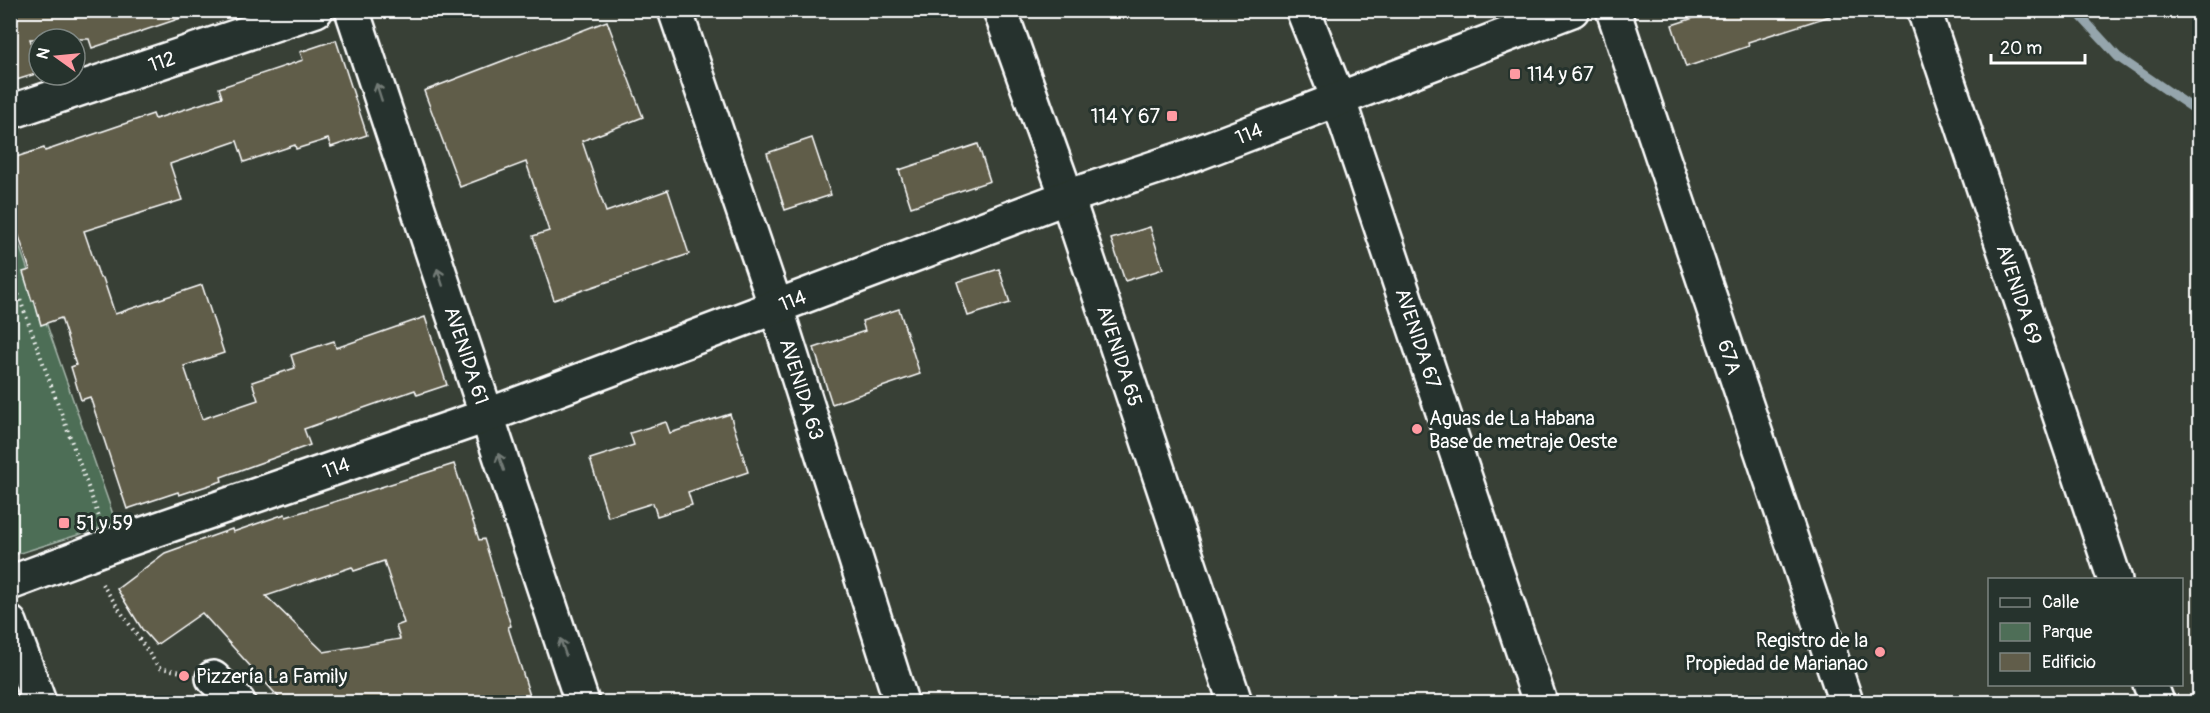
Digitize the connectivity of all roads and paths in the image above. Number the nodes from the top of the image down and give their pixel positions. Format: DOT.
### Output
graph roads {
  1 [pos="316,10"];
  2 [pos="351,10"];
  3 [pos="675,10"];
  4 [pos="1000,10"];
  5 [pos="1303,10"];
  6 [pos="1572,10"];
  7 [pos="1613,10"];
  8 [pos="1924,10"];
  9 [pos="1339,101"];
  10 [pos="10,112"];
  11 [pos="1067,197"];
  12 [pos="10,272"];
  13 [pos="776,307"];
  14 [pos="486,416"];
  15 [pos="96,551"];
  16 [pos="2115,578"];
  17 [pos="10,583"];
  18 [pos="10,623"];
  19 [pos="213,678"];
  20 [pos="2152,686"];
  21 [pos="39,702"];
  22 [pos="238,702"];
  23 [pos="582,702"];
  24 [pos="901,702"];
  25 [pos="1235,702"];
  26 [pos="1540,702"];
  27 [pos="1846,702"];
  28 [pos="2157,702"];
  1 -- 10 [label="street, 112"];
  14 -- 2 [label="street, AVENIDA 61, one-way"];
  3 -- 13 [label="street, AVENIDA 63"];
  4 -- 11 [label="street, AVENIDA 65"];
  5 -- 9 [label="street, AVENIDA 67"];
  6 -- 9 [label="street, 114"];
  7 -- 27 [label="street, 67A"];
  8 -- 16 [label="street, AVENIDA 69"];
  9 -- 11 [label="street, 114"];
  9 -- 26 [label="street, AVENIDA 67"];
  11 -- 13 [label="street, 114"];
  11 -- 25 [label="street, AVENIDA 65"];
  12 -- 15 [label="path"];
  13 -- 14 [label="street, 114"];
  13 -- 24 [label="street, AVENIDA 63"];
  14 -- 15 [label="street, 114"];
  23 -- 14 [label="street, AVENIDA 61, one-way"];
  15 -- 17 [label="street, 114"];
  15 -- 19 [label="path"];
  18 -- 21 [label="street"];
  19 -- 22 [label="street"];
  20 -- 28 [label="street"];
}
